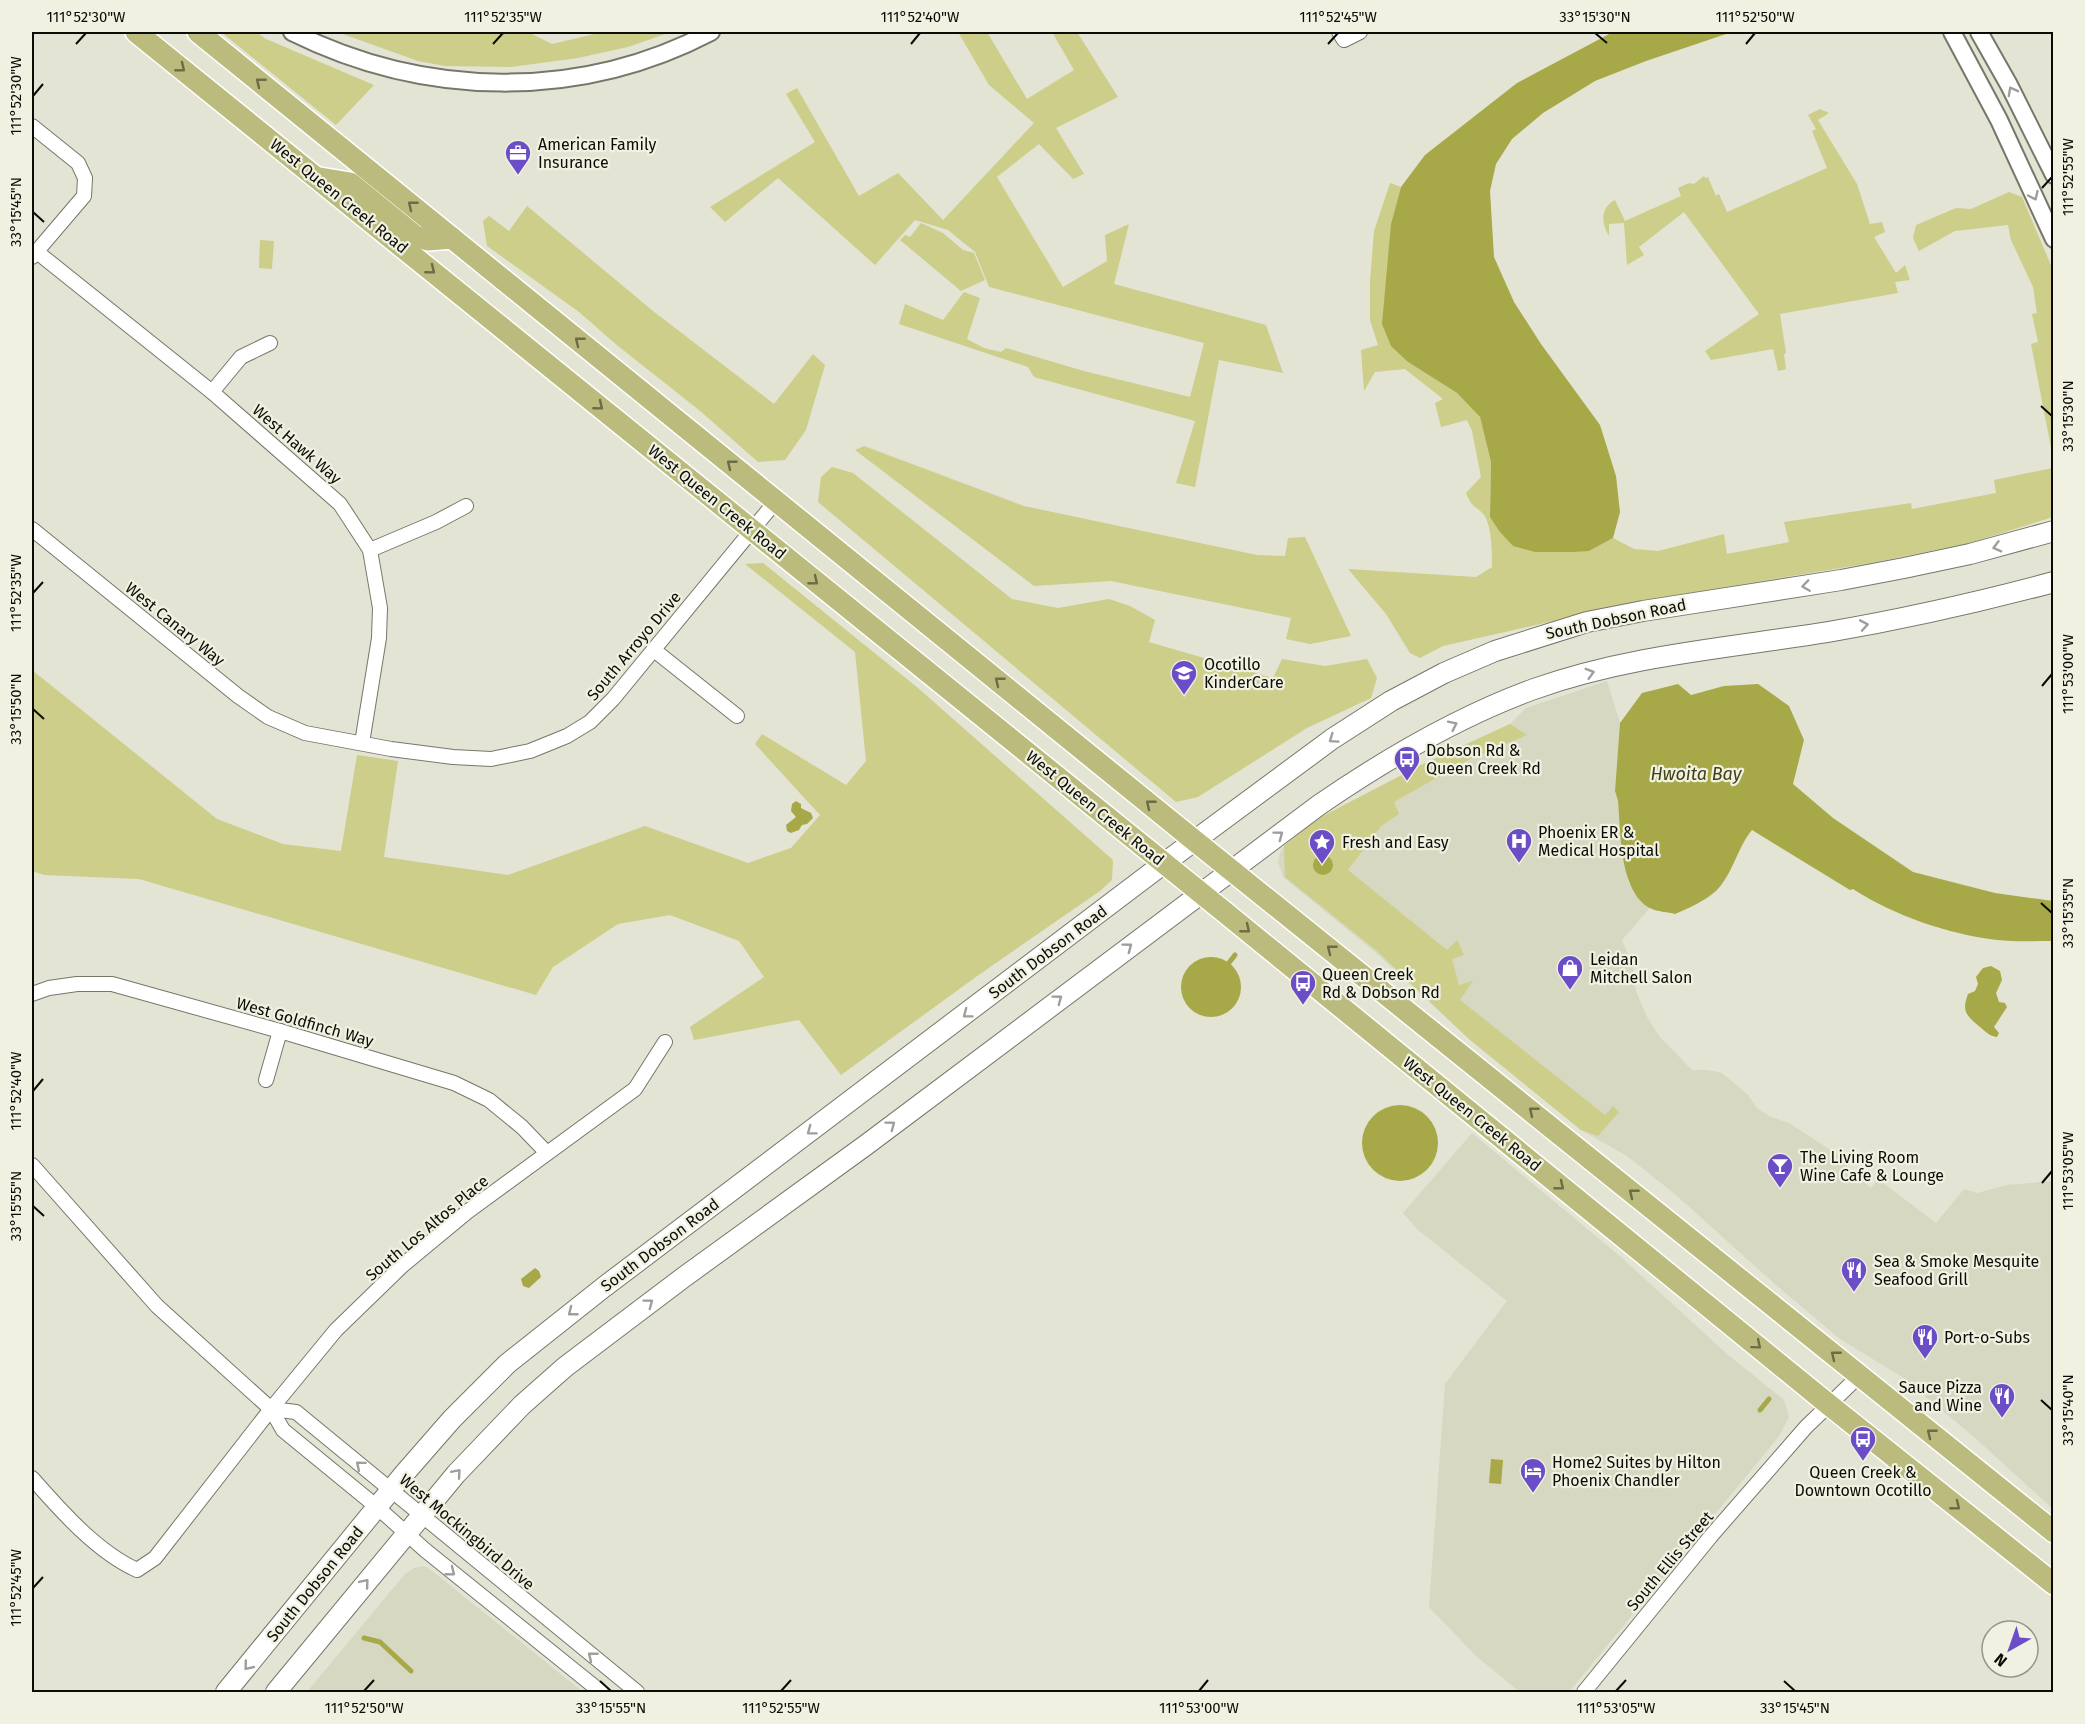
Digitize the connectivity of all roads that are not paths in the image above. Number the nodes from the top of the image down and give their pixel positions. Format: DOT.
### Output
graph roads {
  1 [pos="136,32"];
  2 [pos="198,32"];
  3 [pos="292,32"];
  4 [pos="711,32"];
  5 [pos="1360,32"];
  6 [pos="1952,32"];
  7 [pos="1979,32"];
  8 [pos="1342,36"];
  9 [pos="32,126"];
  10 [pos="2054,175"];
  11 [pos="316,177"];
  12 [pos="452,238"];
  13 [pos="2054,240"];
  14 [pos="34,255"];
  15 [pos="270,343"];
  16 [pos="212,392"];
  17 [pos="776,501"];
  18 [pos="466,506"];
  19 [pos="32,529"];
  20 [pos="752,530"];
  21 [pos="2054,531"];
  22 [pos="370,550"];
  23 [pos="2054,582"];
  24 [pos="654,650"];
  25 [pos="737,716"];
  26 [pos="304,733"];
  27 [pos="362,743"];
  28 [pos="1195,841"];
  29 [pos="1164,864"];
  30 [pos="1232,870"];
  31 [pos="1201,892"];
  32 [pos="32,994"];
  33 [pos="280,1031"];
  34 [pos="665,1042"];
  35 [pos="266,1080"];
  36 [pos="547,1153"];
  37 [pos="32,1165"];
  38 [pos="1860,1375"];
  39 [pos="1828,1404"];
  40 [pos="271,1409"];
  41 [pos="32,1478"];
  42 [pos="391,1490"];
  43 [pos="377,1507"];
  44 [pos="422,1515"];
  45 [pos="2054,1532"];
  46 [pos="406,1534"];
  47 [pos="2054,1584"];
  48 [pos="225,1692"];
  49 [pos="276,1692"];
  50 [pos="601,1692"];
  51 [pos="637,1692"];
  52 [pos="1584,1692"];
  1 -- 11 [label="main road, West Queen Creek Road, one-way"];
  12 -- 2 [label="main road, one-way"];
  3 -- 4 [label="street"];
  5 -- 8 [label="street"];
  6 -- 13 [label="street, one-way"];
  10 -- 7 [label="street, one-way"];
  9 -- 14 [label="street"];
  11 -- 12 [label="main road"];
  11 -- 20 [label="main road, West Queen Creek Road, one-way"];
  17 -- 12 [label="main road, one-way"];
  14 -- 16 [label="street, West Hawk Way"];
  15 -- 16 [label="street"];
  16 -- 22 [label="street, West Hawk Way"];
  17 -- 20 [label="street, South Arroyo Drive"];
  28 -- 17 [label="main road, one-way"];
  18 -- 22 [label="street"];
  19 -- 26 [label="street, West Canary Way"];
  20 -- 24 [label="street, South Arroyo Drive"];
  20 -- 29 [label="main road, West Queen Creek Road, one-way"];
  21 -- 28 [label="main road, South Dobson Road, one-way"];
  22 -- 27 [label="street, West Hawk Way"];
  30 -- 23 [label="main road, one-way"];
  24 -- 25 [label="street"];
  24 -- 27 [label="street, South Arroyo Drive"];
  26 -- 27 [label="street, South Arroyo Drive"];
  28 -- 29 [label="main road, South Dobson Road"];
  28 -- 30 [label="main road"];
  29 -- 31 [label="main road, West Queen Creek Road"];
  29 -- 42 [label="main road, South Dobson Road, one-way"];
  30 -- 31 [label="main road"];
  38 -- 30 [label="main road, one-way"];
  31 -- 39 [label="main road, West Queen Creek Road, one-way"];
  44 -- 31 [label="main road, one-way"];
  32 -- 33 [label="street, West Goldfinch Way"];
  33 -- 35 [label="street"];
  33 -- 36 [label="street, West Goldfinch Way"];
  34 -- 36 [label="street, South Los Altos Place"];
  36 -- 40 [label="street, South Los Altos Place"];
  37 -- 40 [label="street"];
  38 -- 39 [label="street, South Ellis Street"];
  45 -- 38 [label="main road, one-way"];
  39 -- 47 [label="main road, West Queen Creek Road, one-way"];
  39 -- 52 [label="street, South Ellis Street"];
  40 -- 41 [label="street, South Los Altos Place"];
  42 -- 40 [label="street, West Mockingbird Drive, one-way"];
  40 -- 43 [label="street"];
  42 -- 43 [label="main road, South Dobson Road"];
  42 -- 44 [label="street, West Mockingbird Drive"];
  43 -- 46 [label="street"];
  43 -- 48 [label="main road, South Dobson Road, one-way"];
  44 -- 46 [label="main road"];
  51 -- 44 [label="street, West Mockingbird Drive, one-way"];
  49 -- 46 [label="main road, one-way"];
  46 -- 50 [label="street, one-way"];
}
